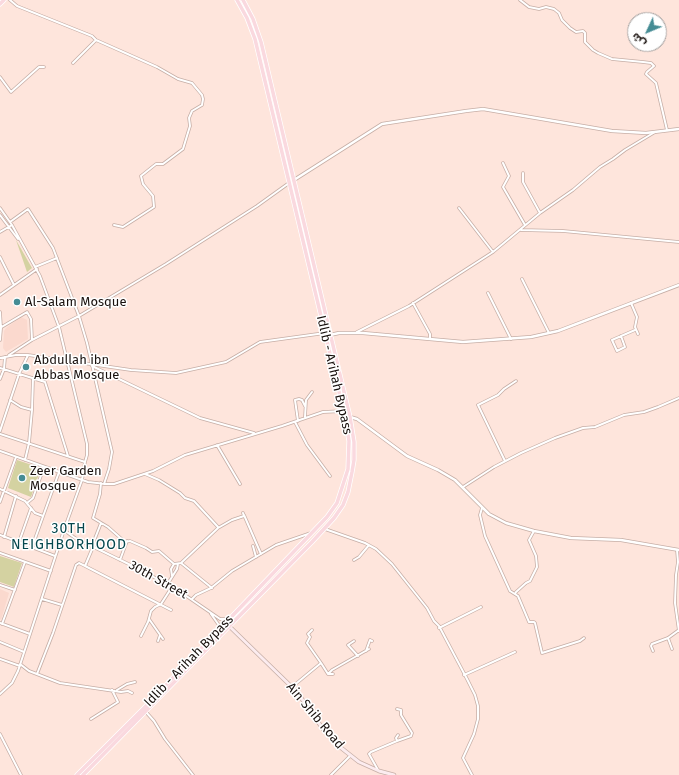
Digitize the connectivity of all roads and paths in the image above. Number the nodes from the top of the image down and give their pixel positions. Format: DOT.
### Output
graph roads {
  1 [pos="4,0"];
  2 [pos="10,0"];
  3 [pos="238,0"];
  4 [pos="243,0"];
  5 [pos="520,0"];
  6 [pos="0,4"];
  7 [pos="96,40"];
  8 [pos="72,63"];
  9 [pos="44,67"];
  10 [pos="0,77"];
  11 [pos="679,128"];
  12 [pos="667,130"];
  13 [pos="655,132"];
  14 [pos="503,163"];
  15 [pos="523,173"];
  16 [pos="293,180"];
  17 [pos="289,183"];
  18 [pos="294,193"];
  19 [pos="0,208"];
  20 [pos="459,208"];
  21 [pos="540,213"];
  22 [pos="0,215"];
  23 [pos="11,223"];
  24 [pos="114,225"];
  25 [pos="525,225"];
  26 [pos="8,227"];
  27 [pos="520,230"];
  28 [pos="0,232"];
  29 [pos="679,242"];
  30 [pos="21,243"];
  31 [pos="493,252"];
  32 [pos="0,257"];
  33 [pos="57,258"];
  34 [pos="36,268"];
  35 [pos="522,279"];
  36 [pos="14,285"];
  37 [pos="679,285"];
  38 [pos="488,293"];
  39 [pos="0,295"];
  40 [pos="413,303"];
  41 [pos="631,303"];
  42 [pos="0,312"];
  43 [pos="80,316"];
  44 [pos="59,327"];
  45 [pos="1,328"];
  46 [pos="636,330"];
  47 [pos="325,333"];
  48 [pos="356,333"];
  49 [pos="550,333"];
  50 [pos="638,334"];
  51 [pos="330,335"];
  52 [pos="621,336"];
  53 [pos="430,338"];
  54 [pos="511,339"];
  55 [pos="0,340"];
  56 [pos="32,340"];
  57 [pos="28,355"];
  58 [pos="5,356"];
  59 [pos="8,356"];
  60 [pos="0,358"];
  61 [pos="67,360"];
  62 [pos="92,365"];
  63 [pos="0,368"];
  64 [pos="4,369"];
  65 [pos="19,374"];
  66 [pos="337,374"];
  67 [pos="33,378"];
  68 [pos="0,379"];
  69 [pos="516,381"];
  70 [pos="312,392"];
  71 [pos="679,398"];
  72 [pos="10,400"];
  73 [pos="305,406"];
  74 [pos="32,410"];
  75 [pos="344,411"];
  76 [pos="305,417"];
  77 [pos="350,417"];
  78 [pos="298,420"];
  79 [pos="295,422"];
  80 [pos="0,432"];
  81 [pos="255,433"];
  82 [pos="29,443"];
  83 [pos="217,445"];
  84 [pos="0,451"];
  85 [pos="68,456"];
  86 [pos="16,457"];
  87 [pos="25,460"];
  88 [pos="505,461"];
  89 [pos="84,462"];
  90 [pos="44,467"];
  91 [pos="59,472"];
  92 [pos="144,474"];
  93 [pos="330,476"];
  94 [pos="82,480"];
  95 [pos="103,484"];
  96 [pos="240,484"];
  97 [pos="463,487"];
  98 [pos="0,489"];
  99 [pos="4,490"];
  100 [pos="16,496"];
  101 [pos="0,502"];
  102 [pos="27,503"];
  103 [pos="31,508"];
  104 [pos="482,508"];
  105 [pos="44,516"];
  106 [pos="101,523"];
  107 [pos="218,528"];
  108 [pos="324,528"];
  109 [pos="64,530"];
  110 [pos="534,531"];
  111 [pos="313,533"];
  112 [pos="0,535"];
  113 [pos="4,537"];
  114 [pos="127,541"];
  115 [pos="19,542"];
  116 [pos="369,545"];
  117 [pos="253,546"];
  118 [pos="32,547"];
  119 [pos="92,547"];
  120 [pos="678,550"];
  121 [pos="0,553"];
  122 [pos="261,554"];
  123 [pos="56,556"];
  124 [pos="256,557"];
  125 [pos="120,560"];
  126 [pos="354,560"];
  127 [pos="25,562"];
  128 [pos="181,563"];
  129 [pos="174,564"];
  130 [pos="178,564"];
  131 [pos="85,566"];
  132 [pos="51,571"];
  133 [pos="172,576"];
  134 [pos="167,584"];
  135 [pos="0,585"];
  136 [pos="172,587"];
  137 [pos="212,588"];
  138 [pos="15,590"];
  139 [pos="515,594"];
  140 [pos="42,598"];
  141 [pos="192,599"];
  142 [pos="161,604"];
  143 [pos="62,605"];
  144 [pos="481,607"];
  145 [pos="171,610"];
  146 [pos="207,610"];
  147 [pos="242,610"];
  148 [pos="678,618"];
  149 [pos="149,619"];
  150 [pos="229,619"];
  151 [pos="1,624"];
  152 [pos="229,626"];
  153 [pos="221,628"];
  154 [pos="439,628"];
  155 [pos="312,630"];
  156 [pos="679,631"];
  157 [pos="30,634"];
  158 [pos="160,635"];
  159 [pos="141,636"];
  160 [pos="163,638"];
  161 [pos="584,638"];
  162 [pos="668,638"];
  163 [pos="158,641"];
  164 [pos="354,641"];
  165 [pos="372,641"];
  166 [pos="0,642"];
  167 [pos="672,649"];
  168 [pos="653,651"];
  169 [pos="24,652"];
  170 [pos="515,652"];
  171 [pos="358,656"];
  172 [pos="1,659"];
  173 [pos="0,663"];
  174 [pos="321,663"];
  175 [pos="20,665"];
  176 [pos="37,674"];
  177 [pos="328,674"];
  178 [pos="333,674"];
  179 [pos="464,675"];
  180 [pos="135,682"];
  181 [pos="292,687"];
  182 [pos="112,690"];
  183 [pos="116,690"];
  184 [pos="132,693"];
  185 [pos="0,694"];
  186 [pos="397,709"];
  187 [pos="146,712"];
  188 [pos="91,719"];
  189 [pos="0,734"];
  190 [pos="398,735"];
  191 [pos="397,741"];
  192 [pos="350,756"];
  193 [pos="379,771"];
  194 [pos="21,775"];
  195 [pos="77,775"];
  196 [pos="83,775"];
  197 [pos="193,775"];
  198 [pos="331,775"];
  199 [pos="394,775"];
  200 [pos="472,775"];
  1 -- 6 [label="main road"];
  2 -- 7 [label="street"];
  3 -- 17 [label="main road, Idlib - Arihah Bypass"];
  4 -- 16 [label="main road, Idlib - Arihah Bypass"];
  5 -- 12 [label="street"];
  7 -- 8 [label="street"];
  7 -- 24 [label="street"];
  9 -- 10 [label="street"];
  11 -- 12 [label="street"];
  12 -- 13 [label="street"];
  13 -- 16 [label="street"];
  13 -- 21 [label="street"];
  14 -- 25 [label="street"];
  15 -- 21 [label="street"];
  16 -- 18 [label="main road, Idlib - Arihah Bypass"];
  17 -- 18 [label="main road, Idlib - Arihah Bypass"];
  17 -- 43 [label="street"];
  18 -- 47 [label="main road, Idlib - Arihah Bypass"];
  18 -- 51 [label="main road, Idlib - Arihah Bypass"];
  19 -- 23 [label="street"];
  20 -- 31 [label="street"];
  21 -- 25 [label="street"];
  22 -- 26 [label="street"];
  23 -- 26 [label="street"];
  23 -- 30 [label="street"];
  23 -- 33 [label="street"];
  25 -- 27 [label="street"];
  26 -- 28 [label="street"];
  26 -- 30 [label="street"];
  27 -- 29 [label="street"];
  27 -- 31 [label="street"];
  30 -- 34 [label="street"];
  31 -- 40 [label="street"];
  32 -- 36 [label="street"];
  33 -- 34 [label="street"];
  33 -- 43 [label="street"];
  34 -- 36 [label="street"];
  34 -- 44 [label="street"];
  35 -- 49 [label="street"];
  36 -- 39 [label="street"];
  37 -- 41 [label="street"];
  38 -- 54 [label="street"];
  40 -- 48 [label="street"];
  40 -- 53 [label="street"];
  41 -- 46 [label="street"];
  41 -- 49 [label="street"];
  42 -- 45 [label="street"];
  43 -- 44 [label="street"];
  43 -- 62 [label="street"];
  44 -- 56 [label="street"];
  44 -- 61 [label="street"];
  45 -- 55 [label="street"];
  45 -- 56 [label="street"];
  46 -- 50 [label="street"];
  46 -- 52 [label="street"];
  47 -- 62 [label="street"];
  47 -- 66 [label="main road, Idlib - Arihah Bypass"];
  48 -- 51 [label="street"];
  48 -- 53 [label="street"];
  49 -- 54 [label="street"];
  51 -- 66 [label="main road, Idlib - Arihah Bypass"];
  52 -- 52 [label="street"];
  53 -- 54 [label="street"];
  56 -- 59 [label="street"];
  57 -- 59 [label="street"];
  57 -- 61 [label="street"];
  57 -- 65 [label="street"];
  58 -- 59 [label="street"];
  58 -- 60 [label="street"];
  58 -- 64 [label="street"];
  61 -- 62 [label="street"];
  61 -- 89 [label="street"];
  62 -- 81 [label="street"];
  62 -- 95 [label="street"];
  63 -- 64 [label="street"];
  64 -- 65 [label="street"];
  64 -- 68 [label="street"];
  65 -- 67 [label="street"];
  65 -- 72 [label="street"];
  66 -- 75 [label="main road, Idlib - Arihah Bypass"];
  66 -- 77 [label="main road, Idlib - Arihah Bypass"];
  67 -- 74 [label="street"];
  67 -- 85 [label="street"];
  69 -- 88 [label="street"];
  70 -- 73 [label="street"];
  71 -- 88 [label="street"];
  72 -- 74 [label="street"];
  72 -- 80 [label="street"];
  73 -- 76 [label="street"];
  73 -- 78 [label="street"];
  74 -- 82 [label="street"];
  75 -- 76 [label="street"];
  75 -- 111 [label="main road, Idlib - Arihah Bypass"];
  76 -- 78 [label="street"];
  77 -- 97 [label="street"];
  77 -- 108 [label="main road, Idlib - Arihah Bypass"];
  78 -- 79 [label="street"];
  79 -- 81 [label="street"];
  79 -- 93 [label="street"];
  80 -- 82 [label="street"];
  81 -- 83 [label="street"];
  82 -- 85 [label="street"];
  82 -- 87 [label="street"];
  83 -- 92 [label="street"];
  83 -- 96 [label="street"];
  84 -- 86 [label="street"];
  85 -- 89 [label="street"];
  86 -- 87 [label="street"];
  86 -- 99 [label="street"];
  87 -- 90 [label="street"];
  88 -- 97 [label="street"];
  89 -- 94 [label="street"];
  90 -- 91 [label="street"];
  90 -- 102 [label="street"];
  91 -- 94 [label="street"];
  91 -- 105 [label="street"];
  92 -- 95 [label="street"];
  92 -- 107 [label="street"];
  94 -- 95 [label="street"];
  94 -- 109 [label="street"];
  95 -- 106 [label="street"];
  97 -- 104 [label="street"];
  98 -- 99 [label="street"];
  99 -- 100 [label="street"];
  99 -- 101 [label="street"];
  100 -- 102 [label="street"];
  100 -- 113 [label="street"];
  102 -- 103 [label="street"];
  103 -- 105 [label="street"];
  103 -- 115 [label="street"];
  104 -- 110 [label="street"];
  104 -- 139 [label="street"];
  105 -- 118 [label="street"];
  106 -- 114 [label="street"];
  106 -- 119 [label="street"];
  107 -- 122 [label="street"];
  107 -- 128 [label="street"];
  108 -- 116 [label="street"];
  108 -- 147 [label="main road, Idlib - Arihah Bypass"];
  109 -- 119 [label="street, 30th Street"];
  109 -- 123 [label="street"];
  110 -- 120 [label="street"];
  110 -- 139 [label="street"];
  111 -- 122 [label="street"];
  111 -- 147 [label="main road, Idlib - Arihah Bypass"];
  112 -- 113 [label="street"];
  113 -- 115 [label="street"];
  114 -- 125 [label="street"];
  114 -- 129 [label="street"];
  115 -- 118 [label="street"];
  116 -- 126 [label="street"];
  116 -- 154 [label="street"];
  117 -- 124 [label="street"];
  118 -- 123 [label="street"];
  119 -- 125 [label="street, 30th Street"];
  119 -- 131 [label="street"];
  120 -- 148 [label="street"];
  121 -- 127 [label="street"];
  122 -- 124 [label="street"];
  123 -- 132 [label="street"];
  124 -- 137 [label="street"];
  125 -- 134 [label="street, 30th Street"];
  127 -- 132 [label="street"];
  127 -- 138 [label="street"];
  128 -- 130 [label="street"];
  128 -- 137 [label="street"];
  129 -- 130 [label="street"];
  129 -- 133 [label="street"];
  130 -- 133 [label="street"];
  131 -- 142 [label="street"];
  131 -- 143 [label="street"];
  132 -- 140 [label="street"];
  133 -- 134 [label="street"];
  134 -- 136 [label="street, 30th Street"];
  135 -- 138 [label="street"];
  136 -- 141 [label="street, 30th Street"];
  136 -- 142 [label="street"];
  137 -- 141 [label="street"];
  138 -- 151 [label="street"];
  139 -- 161 [label="street"];
  140 -- 143 [label="street"];
  140 -- 157 [label="street"];
  141 -- 146 [label="street, 30th Street"];
  142 -- 145 [label="street"];
  142 -- 149 [label="street"];
  143 -- 176 [label="street"];
  144 -- 154 [label="street"];
  146 -- 150 [label="street, 30th Street"];
  146 -- 153 [label="street"];
  147 -- 150 [label="main road, Idlib - Arihah Bypass"];
  147 -- 152 [label="main road, Idlib - Arihah Bypass"];
  148 -- 156 [label="street"];
  149 -- 158 [label="street"];
  149 -- 159 [label="street"];
  150 -- 153 [label="main road, Idlib - Arihah Bypass"];
  151 -- 157 [label="street"];
  152 -- 181 [label="main road, Ain Shib Road"];
  152 -- 187 [label="main road, Idlib - Arihah Bypass"];
  153 -- 195 [label="main road, Idlib - Arihah Bypass"];
  154 -- 179 [label="street"];
  155 -- 174 [label="street"];
  156 -- 162 [label="street"];
  157 -- 169 [label="street"];
  158 -- 160 [label="street"];
  158 -- 163 [label="street"];
  162 -- 167 [label="street"];
  162 -- 168 [label="street"];
  164 -- 171 [label="street"];
  165 -- 171 [label="street"];
  166 -- 169 [label="street"];
  169 -- 175 [label="street"];
  170 -- 179 [label="street"];
  171 -- 177 [label="street"];
  172 -- 173 [label="street"];
  172 -- 175 [label="street"];
  174 -- 177 [label="street"];
  174 -- 181 [label="street"];
  175 -- 176 [label="street"];
  175 -- 185 [label="street"];
  176 -- 182 [label="street"];
  177 -- 178 [label="street"];
  179 -- 200 [label="street"];
  180 -- 183 [label="street"];
  181 -- 192 [label="main road, Ain Shib Road"];
  182 -- 183 [label="street"];
  182 -- 188 [label="street"];
  183 -- 184 [label="street"];
  186 -- 191 [label="street"];
  187 -- 196 [label="main road, Idlib - Arihah Bypass"];
  187 -- 197 [label="street"];
  189 -- 194 [label="street"];
  190 -- 191 [label="street"];
  191 -- 193 [label="street"];
  192 -- 193 [label="main road, Ain Shib Road"];
  192 -- 198 [label="street"];
  193 -- 199 [label="main road, Ain Shib Road"];
}
